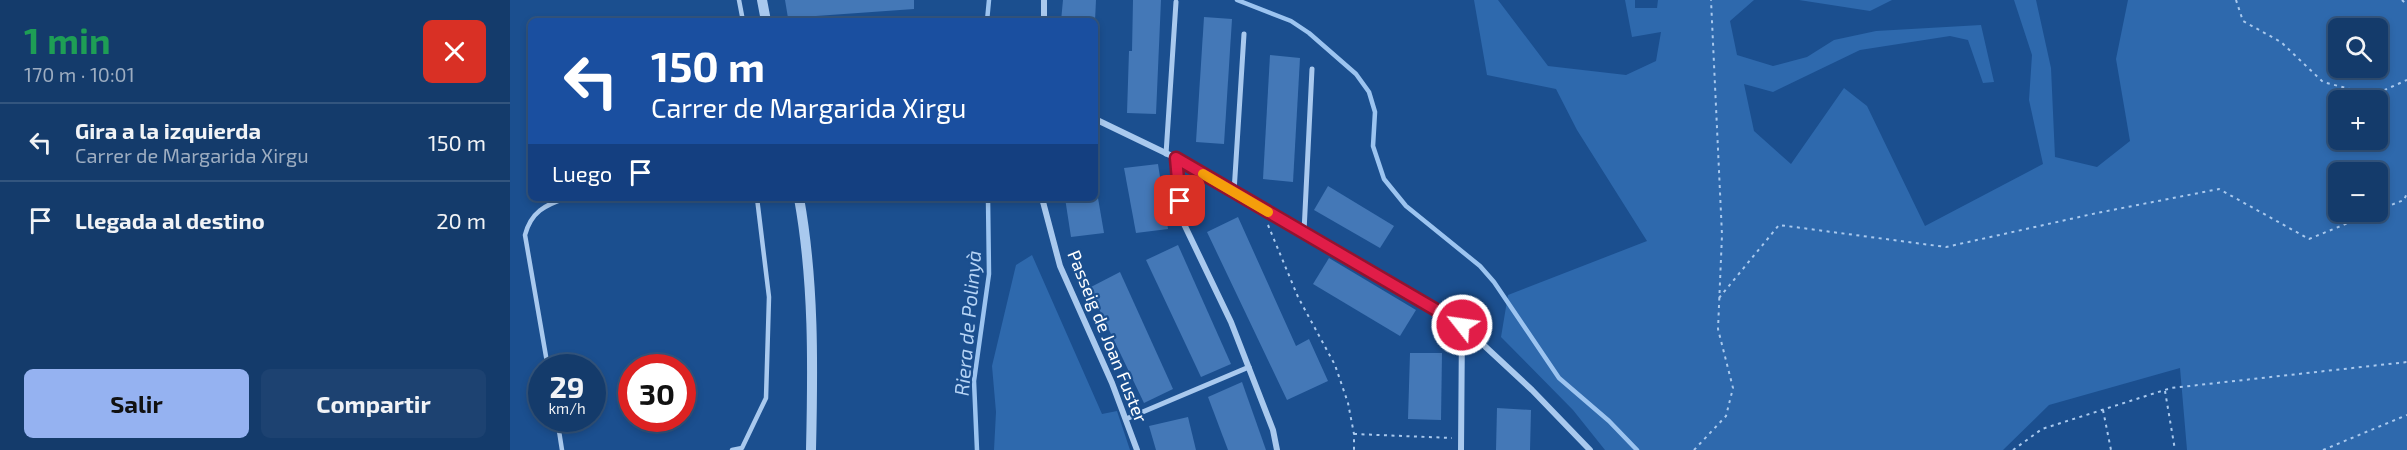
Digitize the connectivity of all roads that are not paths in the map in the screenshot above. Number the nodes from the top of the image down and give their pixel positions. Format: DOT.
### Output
graph roads {
  1 [pos="739,0"];
  2 [pos="762,0"];
  3 [pos="1044,0"];
  4 [pos="1176,2"];
  5 [pos="742,18"];
  6 [pos="765,18"];
  7 [pos="1044,18"];
  8 [pos="1245,34"];
  9 [pos="1312,69"];
  10 [pos="1098,120"];
  11 [pos="1166,154"];
  12 [pos="1176,158"];
  13 [pos="1234,192"];
  14 [pos="557,201"];
  15 [pos="758,201"];
  16 [pos="799,201"];
  17 [pos="1043,201"];
  18 [pos="1304,232"];
  19 [pos="1462,325"];
  20 [pos="546,354"];
  21 [pos="1248,367"];
  22 [pos="1126,419"];
  23 [pos="559,432"];
  24 [pos="562,450"];
  25 [pos="732,450"];
  26 [pos="811,450"];
  27 [pos="1137,450"];
  28 [pos="1277,450"];
  29 [pos="1461,450"];
  30 [pos="1590,450"];
  1 -- 5 [label="lane"];
  2 -- 6 [label="street"];
  3 -- 7 [label="street"];
  4 -- 11 [label="street"];
  8 -- 13 [label="street"];
  9 -- 18 [label="street"];
  10 -- 11 [label="street"];
  11 -- 12 [label="street"];
  12 -- 13 [label="street"];
  12 -- 21 [label="street"];
  13 -- 18 [label="street"];
  14 -- 20 [label="lane"];
  15 -- 25 [label="lane"];
  16 -- 26 [label="street"];
  17 -- 22 [label="street, Passeig de Joan Fuster"];
  18 -- 19 [label="street"];
  19 -- 29 [label="street"];
  19 -- 30 [label="street"];
  21 -- 22 [label="street"];
  21 -- 28 [label="street"];
  22 -- 27 [label="street, Passeig de Joan Fuster"];
  23 -- 24 [label="lane"];
}
